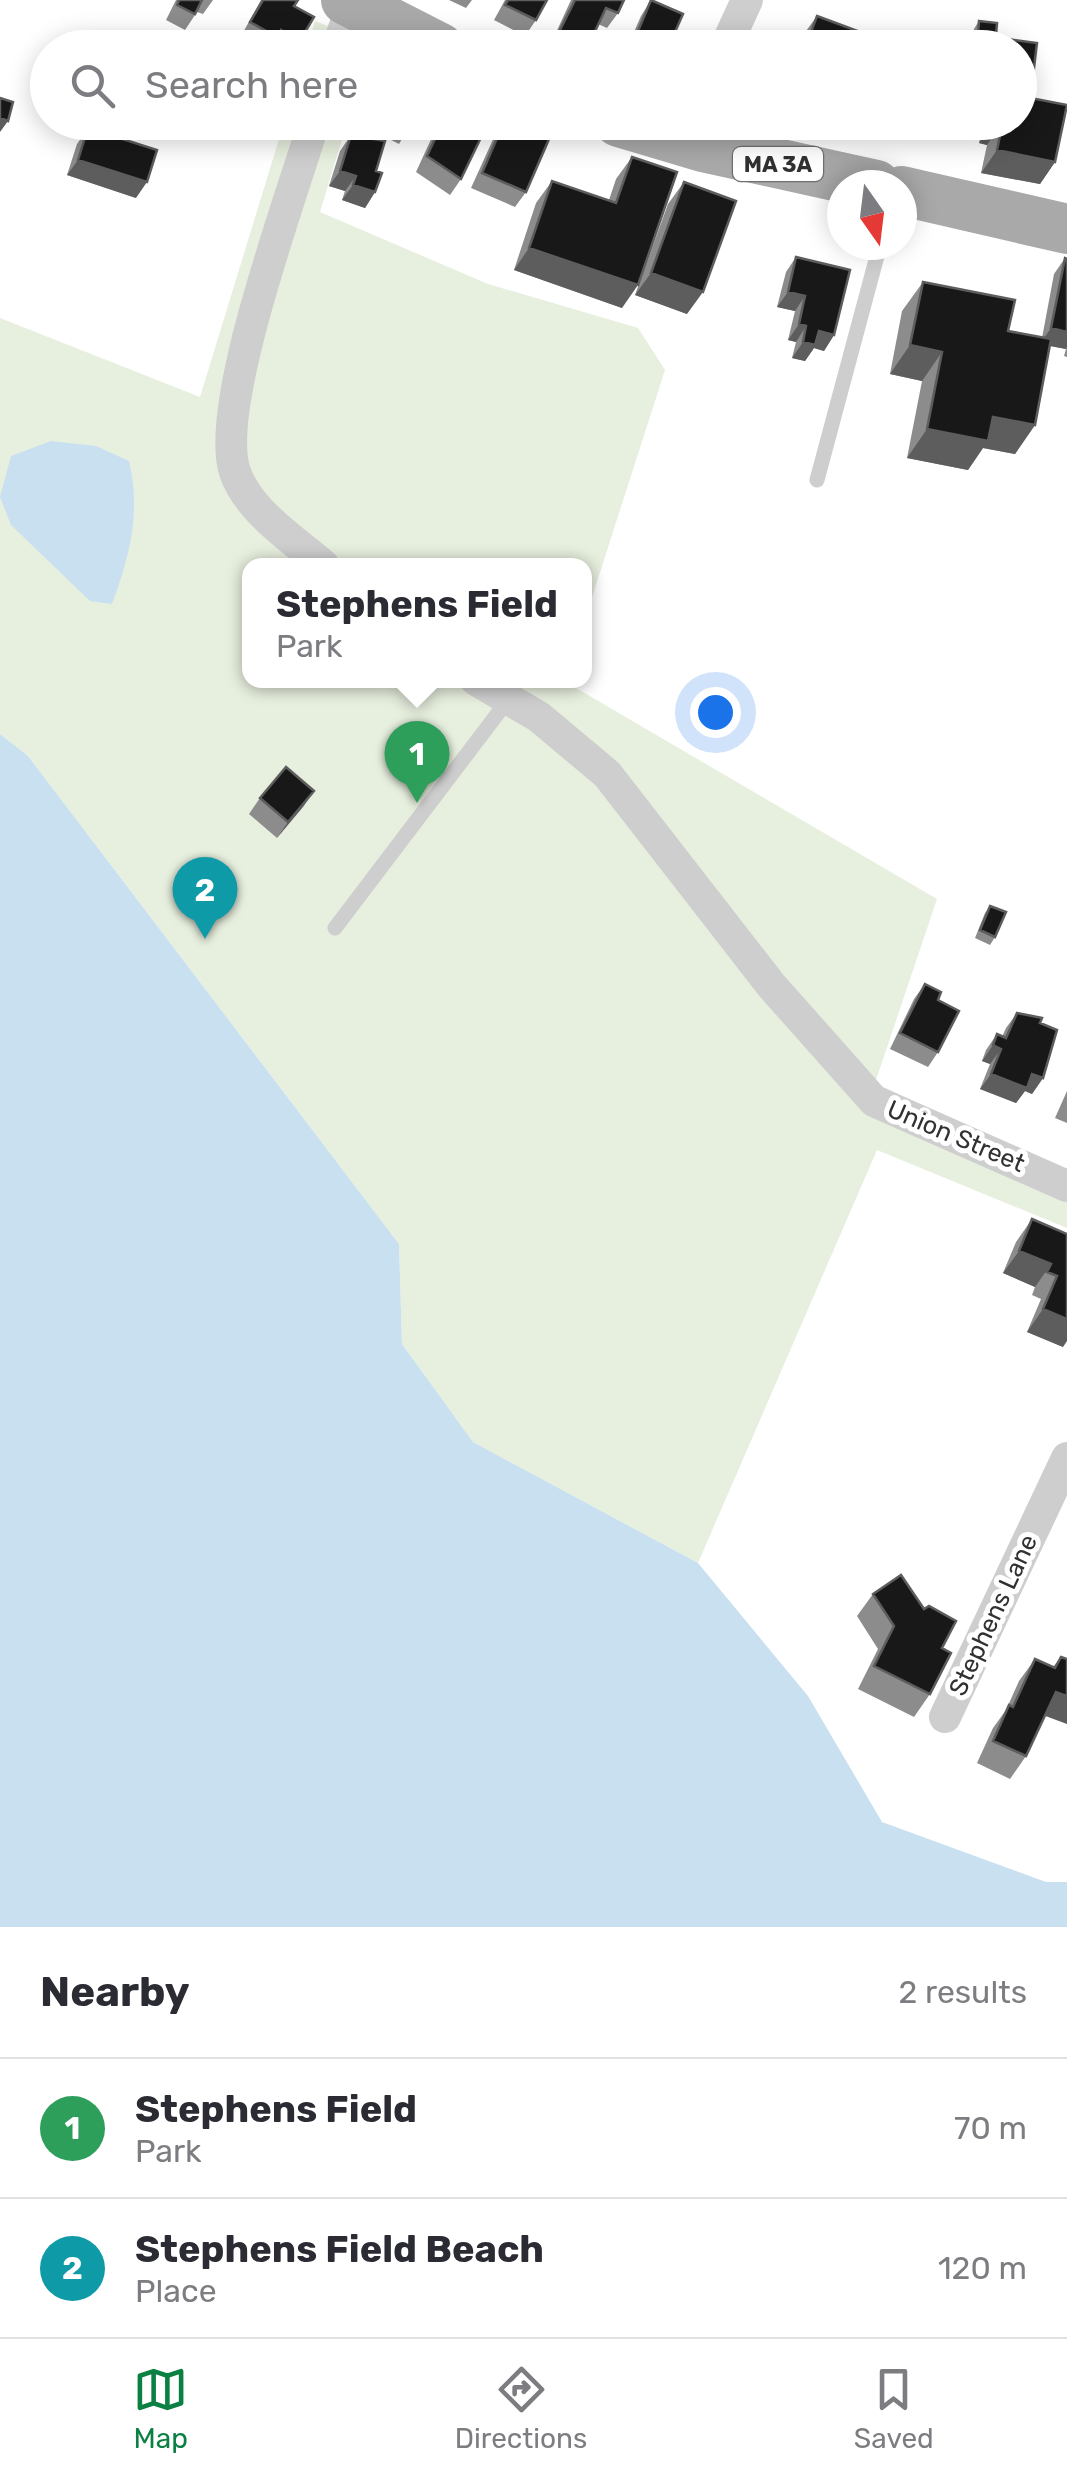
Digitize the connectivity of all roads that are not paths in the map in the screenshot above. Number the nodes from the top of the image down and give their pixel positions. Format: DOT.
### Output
graph roads {
  1 [pos="747,0"];
  2 [pos="345,17"];
  3 [pos="385,30"];
  4 [pos="733,30"];
  5 [pos="309,140"];
  6 [pos="714,140"];
  7 [pos="827,171"];
  8 [pos="917,194"];
  9 [pos="1067,229"];
  10 [pos="876,260"];
  11 [pos="817,480"];
  12 [pos="315,558"];
  13 [pos="489,688"];
  14 [pos="508,700"];
  15 [pos="335,928"];
  16 [pos="1067,1186"];
  17 [pos="1067,1458"];
  18 [pos="945,1717"];
  1 -- 4 [label="street"];
  2 -- 3 [label="main road"];
  5 -- 12 [label="street"];
  6 -- 7 [label="main road, MA 3A"];
  8 -- 9 [label="main road"];
  10 -- 11 [label="lane"];
  13 -- 14 [label="street, Union Street"];
  14 -- 15 [label="lane"];
  14 -- 16 [label="street, Union Street"];
  17 -- 18 [label="street, Stephens Lane"];
}
